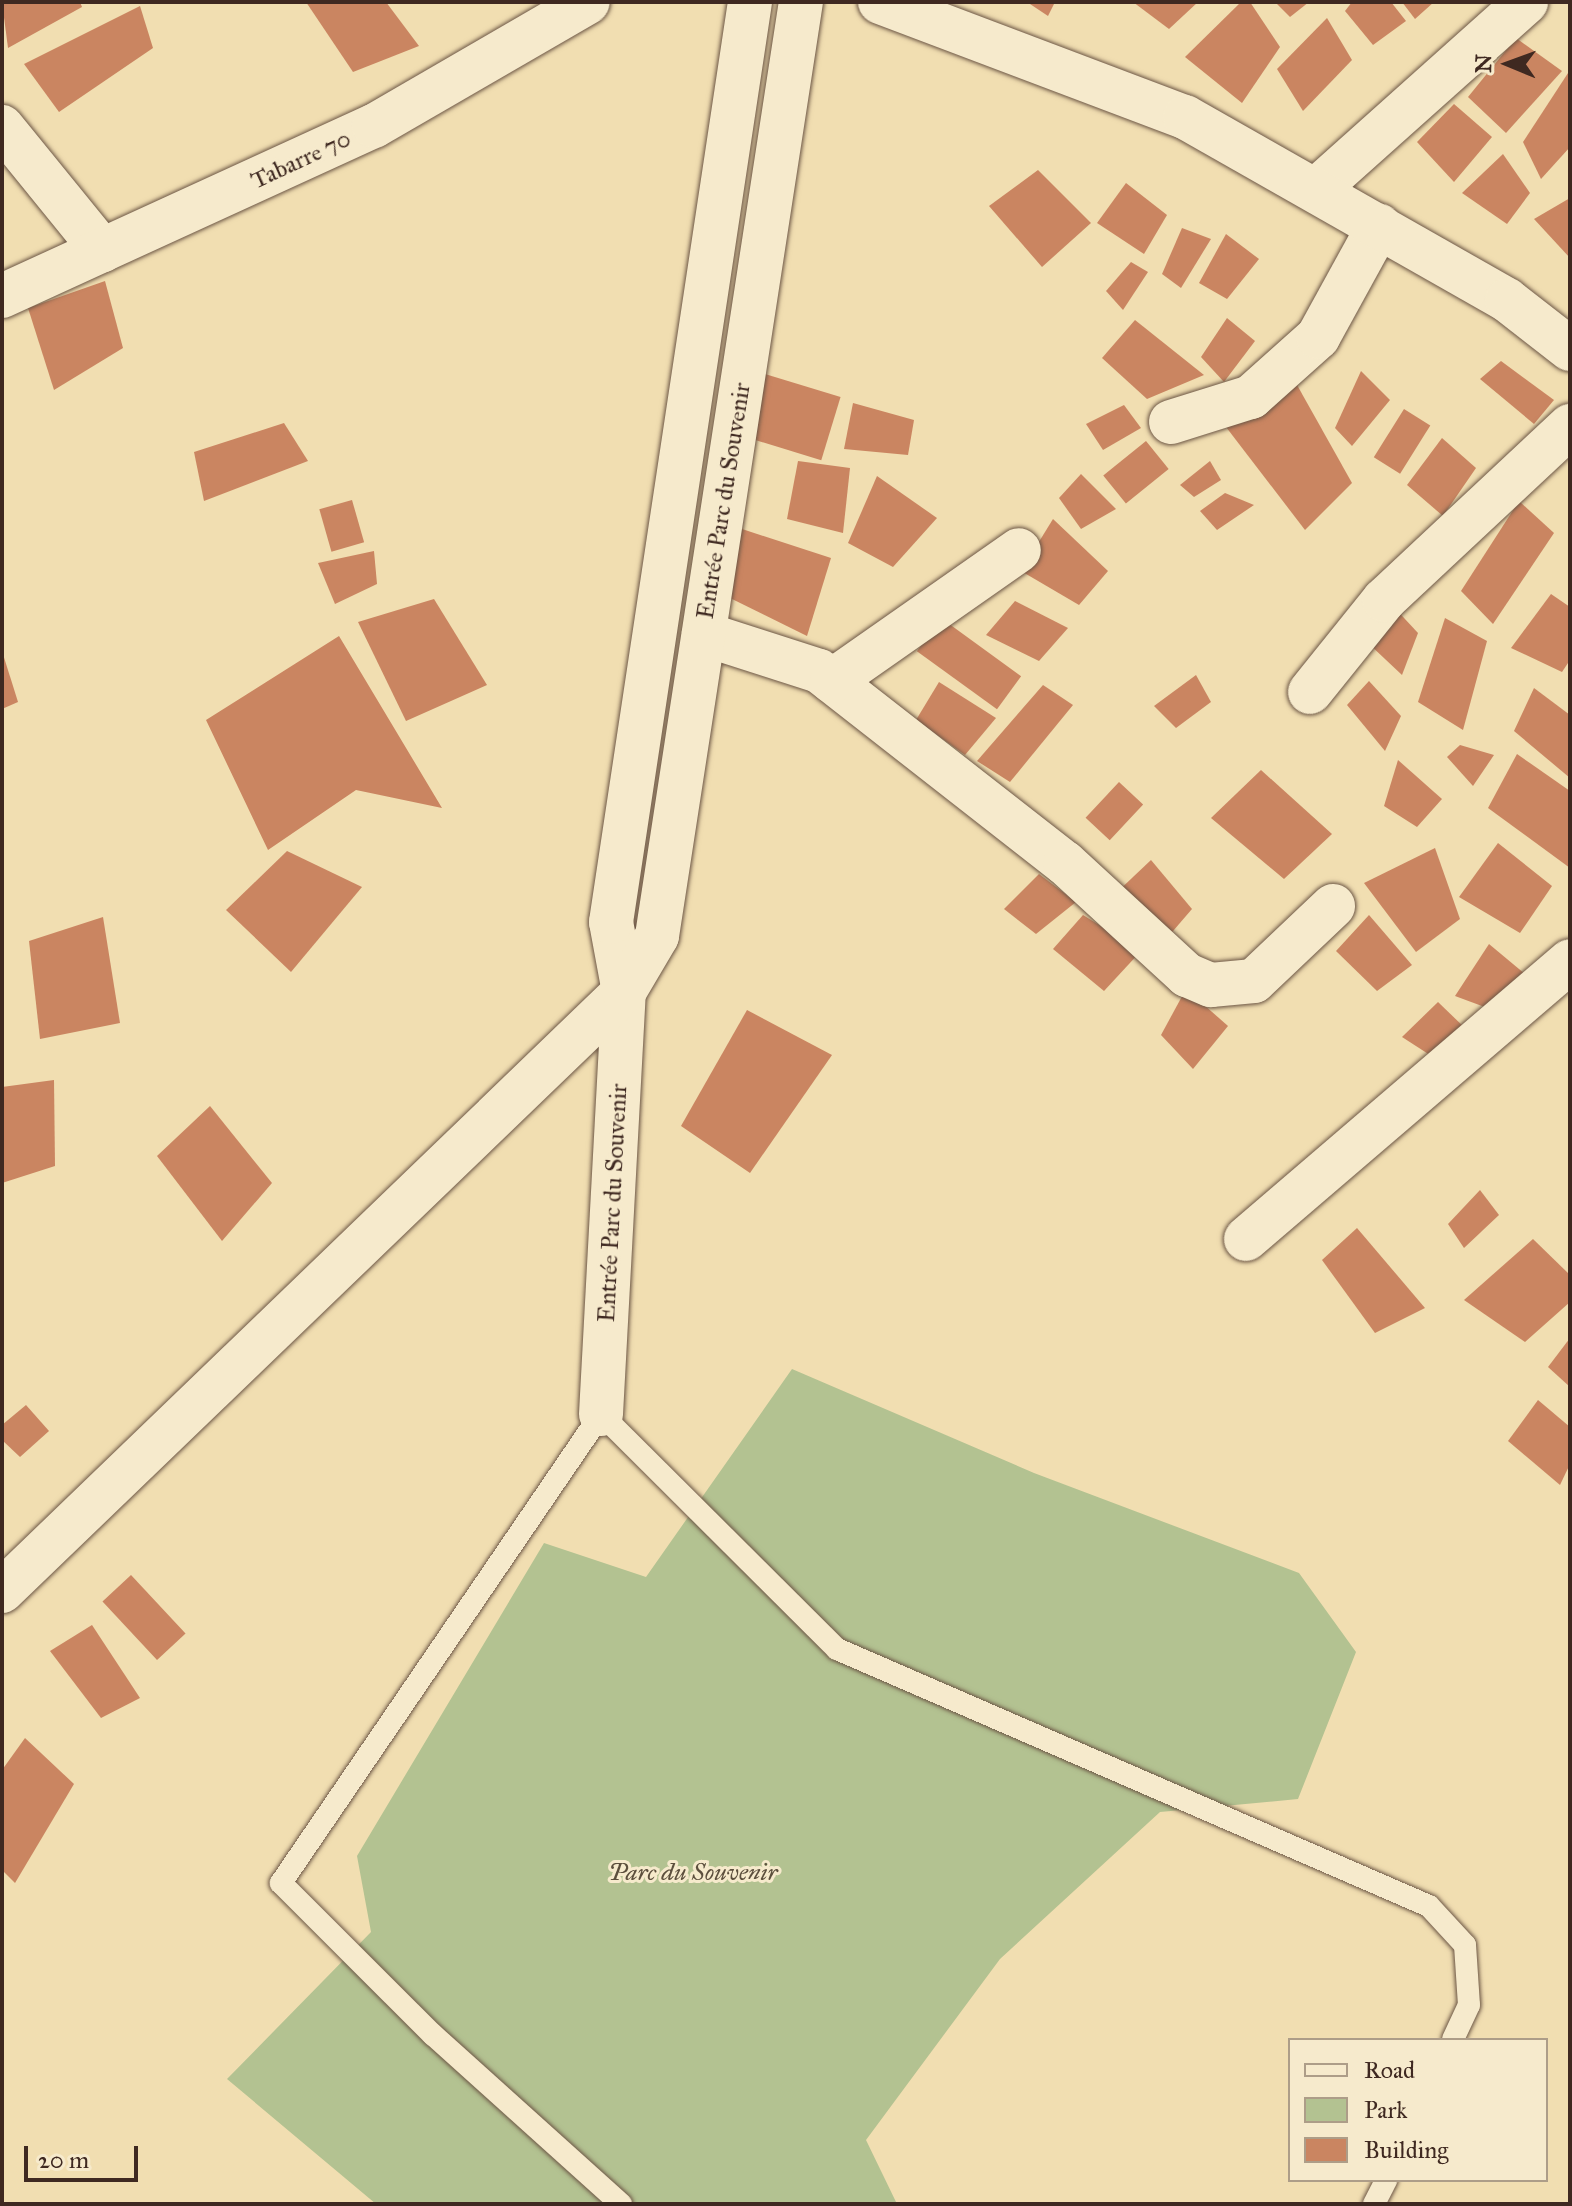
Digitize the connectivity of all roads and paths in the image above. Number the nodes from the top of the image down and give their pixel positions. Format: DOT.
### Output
graph roads {
  1 [pos="588,2"];
  2 [pos="750,2"];
  3 [pos="801,2"];
  4 [pos="880,2"];
  5 [pos="1526,2"];
  6 [pos="2,127"];
  7 [pos="1316,190"];
  8 [pos="1379,226"];
  9 [pos="102,250"];
  10 [pos="2,296"];
  11 [pos="1570,349"];
  12 [pos="1171,422"];
  13 [pos="1570,426"];
  14 [pos="1019,550"];
  15 [pos="704,634"];
  16 [pos="832,681"];
  17 [pos="1310,692"];
  18 [pos="1333,906"];
  19 [pos="1570,961"];
  20 [pos="624,992"];
  21 [pos="1246,1239"];
  22 [pos="601,1414"];
  23 [pos="2,1591"];
  24 [pos="1454,2038"];
  25 [pos="1385,2182"];
  26 [pos="621,2204"];
  27 [pos="1374,2204"];
  1 -- 9 [label="street, Tabarre 70"];
  2 -- 20 [label="street, Entrée Parc du Souvenir"];
  3 -- 15 [label="street, Entrée Parc du Souvenir"];
  4 -- 7 [label="street"];
  5 -- 7 [label="street"];
  6 -- 9 [label="street"];
  7 -- 8 [label="street"];
  8 -- 11 [label="street"];
  8 -- 12 [label="street"];
  9 -- 10 [label="street, Tabarre 70"];
  13 -- 17 [label="street"];
  14 -- 16 [label="street"];
  15 -- 16 [label="street"];
  15 -- 20 [label="street, Entrée Parc du Souvenir"];
  16 -- 18 [label="street"];
  19 -- 21 [label="street"];
  20 -- 22 [label="street, Entrée Parc du Souvenir"];
  20 -- 23 [label="street"];
  22 -- 24 [label="lane"];
  22 -- 26 [label="lane"];
  25 -- 27 [label="lane"];
}
